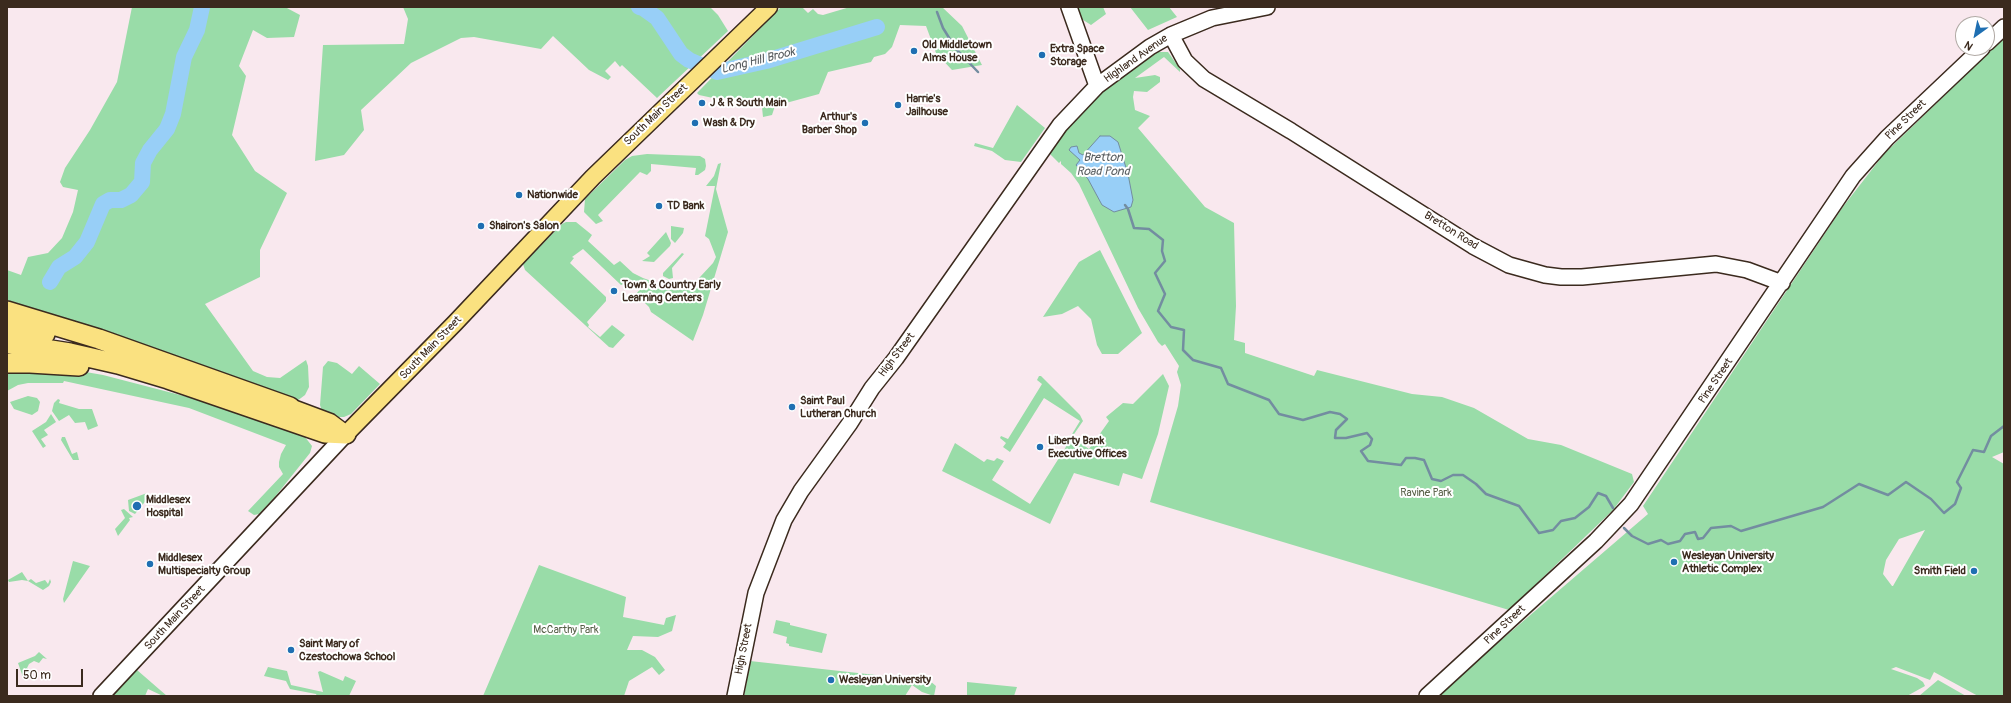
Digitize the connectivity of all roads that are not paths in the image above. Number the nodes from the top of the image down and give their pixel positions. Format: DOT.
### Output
graph roads {
  1 [pos="769,7"];
  2 [pos="1069,7"];
  3 [pos="1267,7"];
  4 [pos="2004,27"];
  5 [pos="1171,35"];
  6 [pos="1995,35"];
  7 [pos="1974,56"];
  8 [pos="1097,86"];
  9 [pos="1782,283"];
  10 [pos="7,311"];
  11 [pos="7,328"];
  12 [pos="7,343"];
  13 [pos="7,363"];
  14 [pos="170,372"];
  15 [pos="290,407"];
  16 [pos="346,434"];
  17 [pos="101,696"];
  18 [pos="735,696"];
  19 [pos="1427,696"];
  1 -- 16 [label="main road, South Main Street"];
  2 -- 8 [label="street"];
  3 -- 5 [label="street, Highland Avenue"];
  4 -- 6 [label="street"];
  5 -- 8 [label="street, Highland Avenue"];
  5 -- 9 [label="street, Bretton Road"];
  7 -- 9 [label="street, Pine Street"];
  8 -- 18 [label="street, High Street"];
  9 -- 19 [label="street, Pine Street"];
  10 -- 14 [label="highway"];
  11 -- 14 [label="highway"];
  12 -- 14 [label="highway"];
  13 -- 14 [label="highway"];
  14 -- 15 [label="highway"];
  14 -- 16 [label="highway"];
  15 -- 16 [label="main road"];
  16 -- 17 [label="street, South Main Street"];
}
